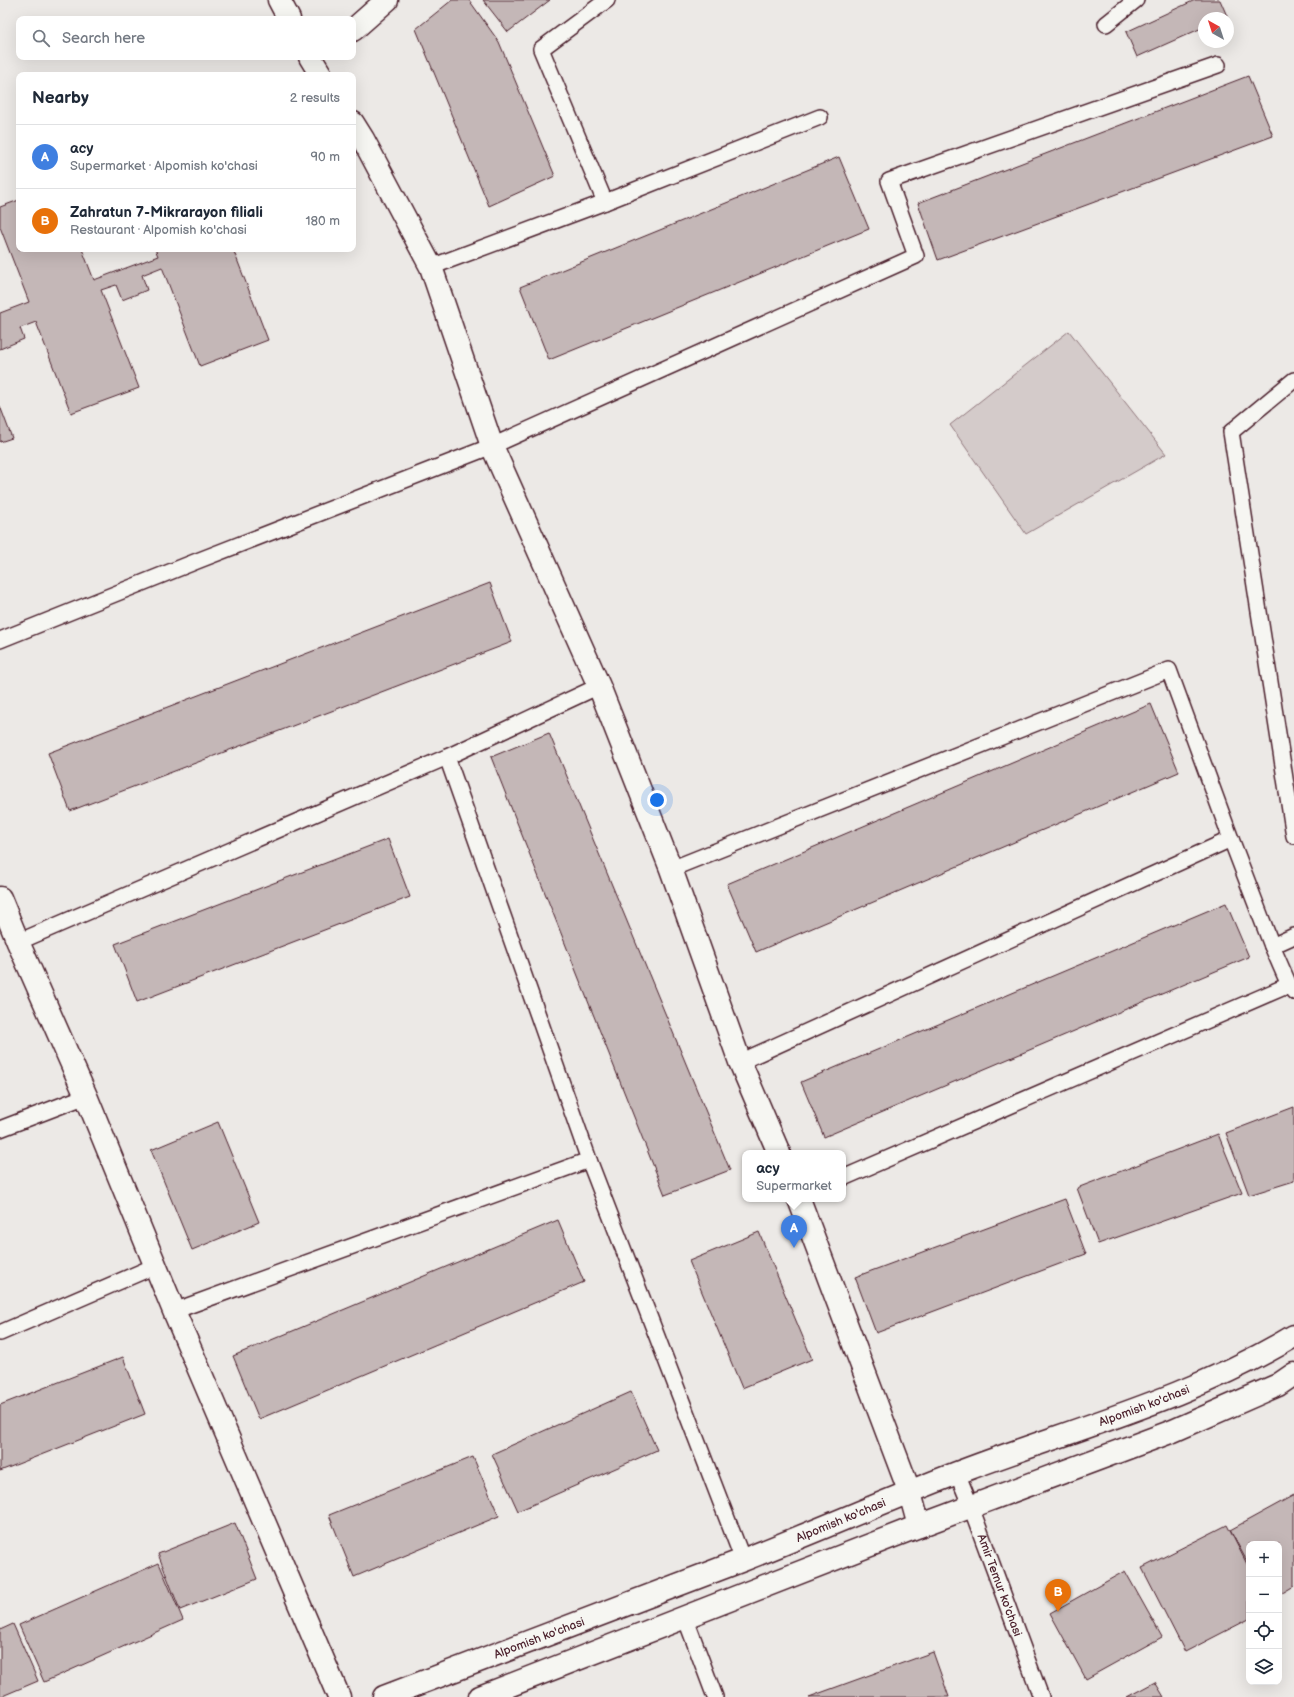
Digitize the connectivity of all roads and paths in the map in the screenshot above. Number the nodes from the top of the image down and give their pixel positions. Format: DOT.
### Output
graph roads {
  1 [pos="279,0"];
  2 [pos="387,0"];
  3 [pos="607,0"];
  4 [pos="1136,0"];
  5 [pos="287,16"];
  6 [pos="1106,24"];
  7 [pos="356,27"];
  8 [pos="1218,65"];
  9 [pos="820,117"];
  10 [pos="356,128"];
  11 [pos="605,202"];
  12 [pos="430,267"];
  13 [pos="1294,380"];
  14 [pos="492,446"];
  15 [pos="0,640"];
  16 [pos="599,686"];
  17 [pos="447,757"];
  18 [pos="1294,836"];
  19 [pos="1231,839"];
  20 [pos="671,869"];
  21 [pos="0,898"];
  22 [pos="1294,936"];
  23 [pos="18,942"];
  24 [pos="1272,946"];
  25 [pos="1291,988"];
  26 [pos="740,1062"];
  27 [pos="86,1096"];
  28 [pos="0,1129"];
  29 [pos="778,1150"];
  30 [pos="589,1160"];
  31 [pos="846,1177"];
  32 [pos="800,1202"];
  33 [pos="155,1266"];
  34 [pos="174,1311"];
  35 [pos="0,1333"];
  36 [pos="1294,1336"];
  37 [pos="1294,1374"];
  38 [pos="957,1473"];
  39 [pos="910,1493"];
  40 [pos="971,1506"];
  41 [pos="919,1526"];
  42 [pos="743,1560"];
  43 [pos="685,1617"];
  44 [pos="339,1697"];
  45 [pos="384,1697"];
  46 [pos="480,1697"];
  47 [pos="715,1697"];
  48 [pos="1041,1697"];
  1 -- 5 [label="street"];
  2 -- 7 [label="street"];
  3 -- 11 [label="lane"];
  4 -- 6 [label="lane"];
  8 -- 14 [label="lane"];
  9 -- 11 [label="lane"];
  10 -- 12 [label="street"];
  11 -- 12 [label="lane"];
  12 -- 14 [label="street"];
  13 -- 18 [label="lane"];
  14 -- 15 [label="lane"];
  14 -- 16 [label="street"];
  16 -- 17 [label="lane"];
  16 -- 20 [label="street"];
  17 -- 23 [label="lane"];
  17 -- 30 [label="lane"];
  19 -- 20 [label="lane"];
  19 -- 24 [label="lane"];
  19 -- 26 [label="lane"];
  20 -- 26 [label="street"];
  21 -- 23 [label="street"];
  22 -- 24 [label="lane"];
  23 -- 27 [label="street"];
  24 -- 25 [label="lane"];
  25 -- 31 [label="lane"];
  26 -- 29 [label="street"];
  27 -- 28 [label="lane"];
  27 -- 33 [label="street"];
  30 -- 34 [label="lane"];
  30 -- 42 [label="lane"];
  32 -- 39 [label="street"];
  33 -- 34 [label="street"];
  33 -- 35 [label="lane"];
  34 -- 44 [label="street"];
  36 -- 38 [label="street, Alpomish ko'chasi"];
  37 -- 40 [label="street"];
  38 -- 39 [label="street, Alpomish ko'chasi"];
  38 -- 40 [label="lane, Amir Temur ko'chasi"];
  39 -- 41 [label="street"];
  39 -- 42 [label="street, Alpomish ko'chasi"];
  40 -- 41 [label="street"];
  40 -- 48 [label="lane, Amir Temur ko'chasi"];
  41 -- 43 [label="street"];
  42 -- 45 [label="street, Alpomish ko'chasi"];
  43 -- 46 [label="street"];
  43 -- 47 [label="lane"];
}
